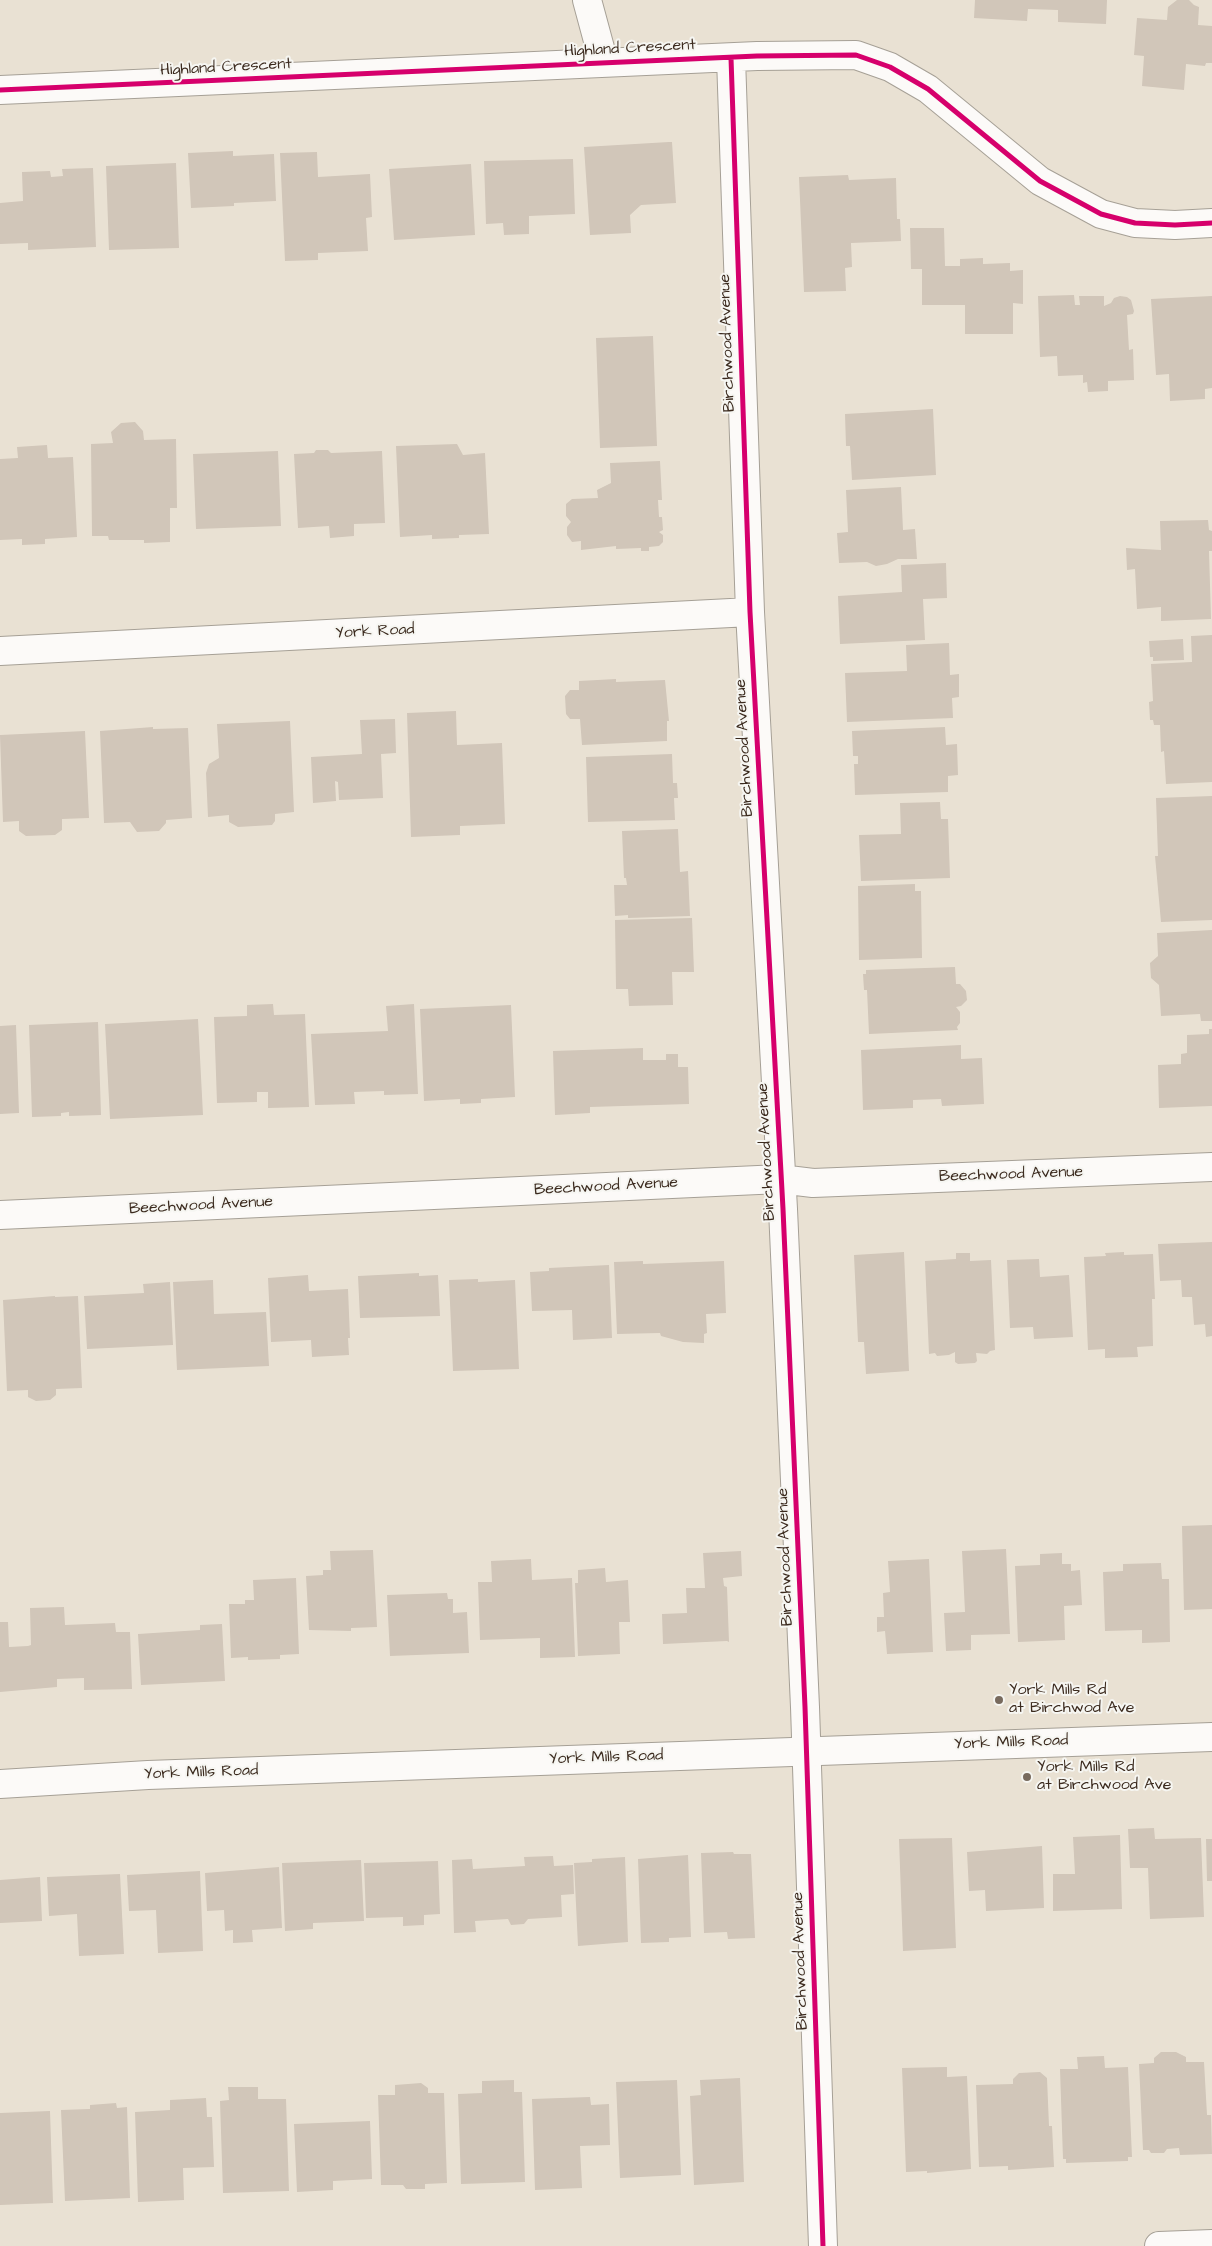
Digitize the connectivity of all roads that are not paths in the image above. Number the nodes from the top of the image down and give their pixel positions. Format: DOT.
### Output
graph roads {
  1 [pos="587,0"];
  2 [pos="731,58"];
  3 [pos="604,63"];
  4 [pos="0,90"];
  5 [pos="1212,223"];
  6 [pos="750,612"];
  7 [pos="0,651"];
  8 [pos="1212,1167"];
  9 [pos="780,1179"];
  10 [pos="0,1215"];
  11 [pos="1212,1736"];
  12 [pos="806,1751"];
  13 [pos="0,1784"];
  14 [pos="1212,2244"];
  15 [pos="823,2246"];
  16 [pos="1159,2246"];
  1 -- 3 [label="street"];
  2 -- 3 [label="street, Highland Crescent"];
  2 -- 5 [label="street, Highland Crescent"];
  2 -- 6 [label="street, Birchwood Avenue"];
  3 -- 4 [label="street, Highland Crescent"];
  6 -- 7 [label="street, York Road"];
  6 -- 9 [label="street, Birchwood Avenue"];
  8 -- 9 [label="street, Beechwood Avenue"];
  9 -- 10 [label="street, Beechwood Avenue"];
  9 -- 12 [label="street, Birchwood Avenue"];
  11 -- 12 [label="street, York Mills Road"];
  12 -- 13 [label="street, York Mills Road"];
  12 -- 15 [label="street, Birchwood Avenue"];
  14 -- 16 [label="street"];
}
